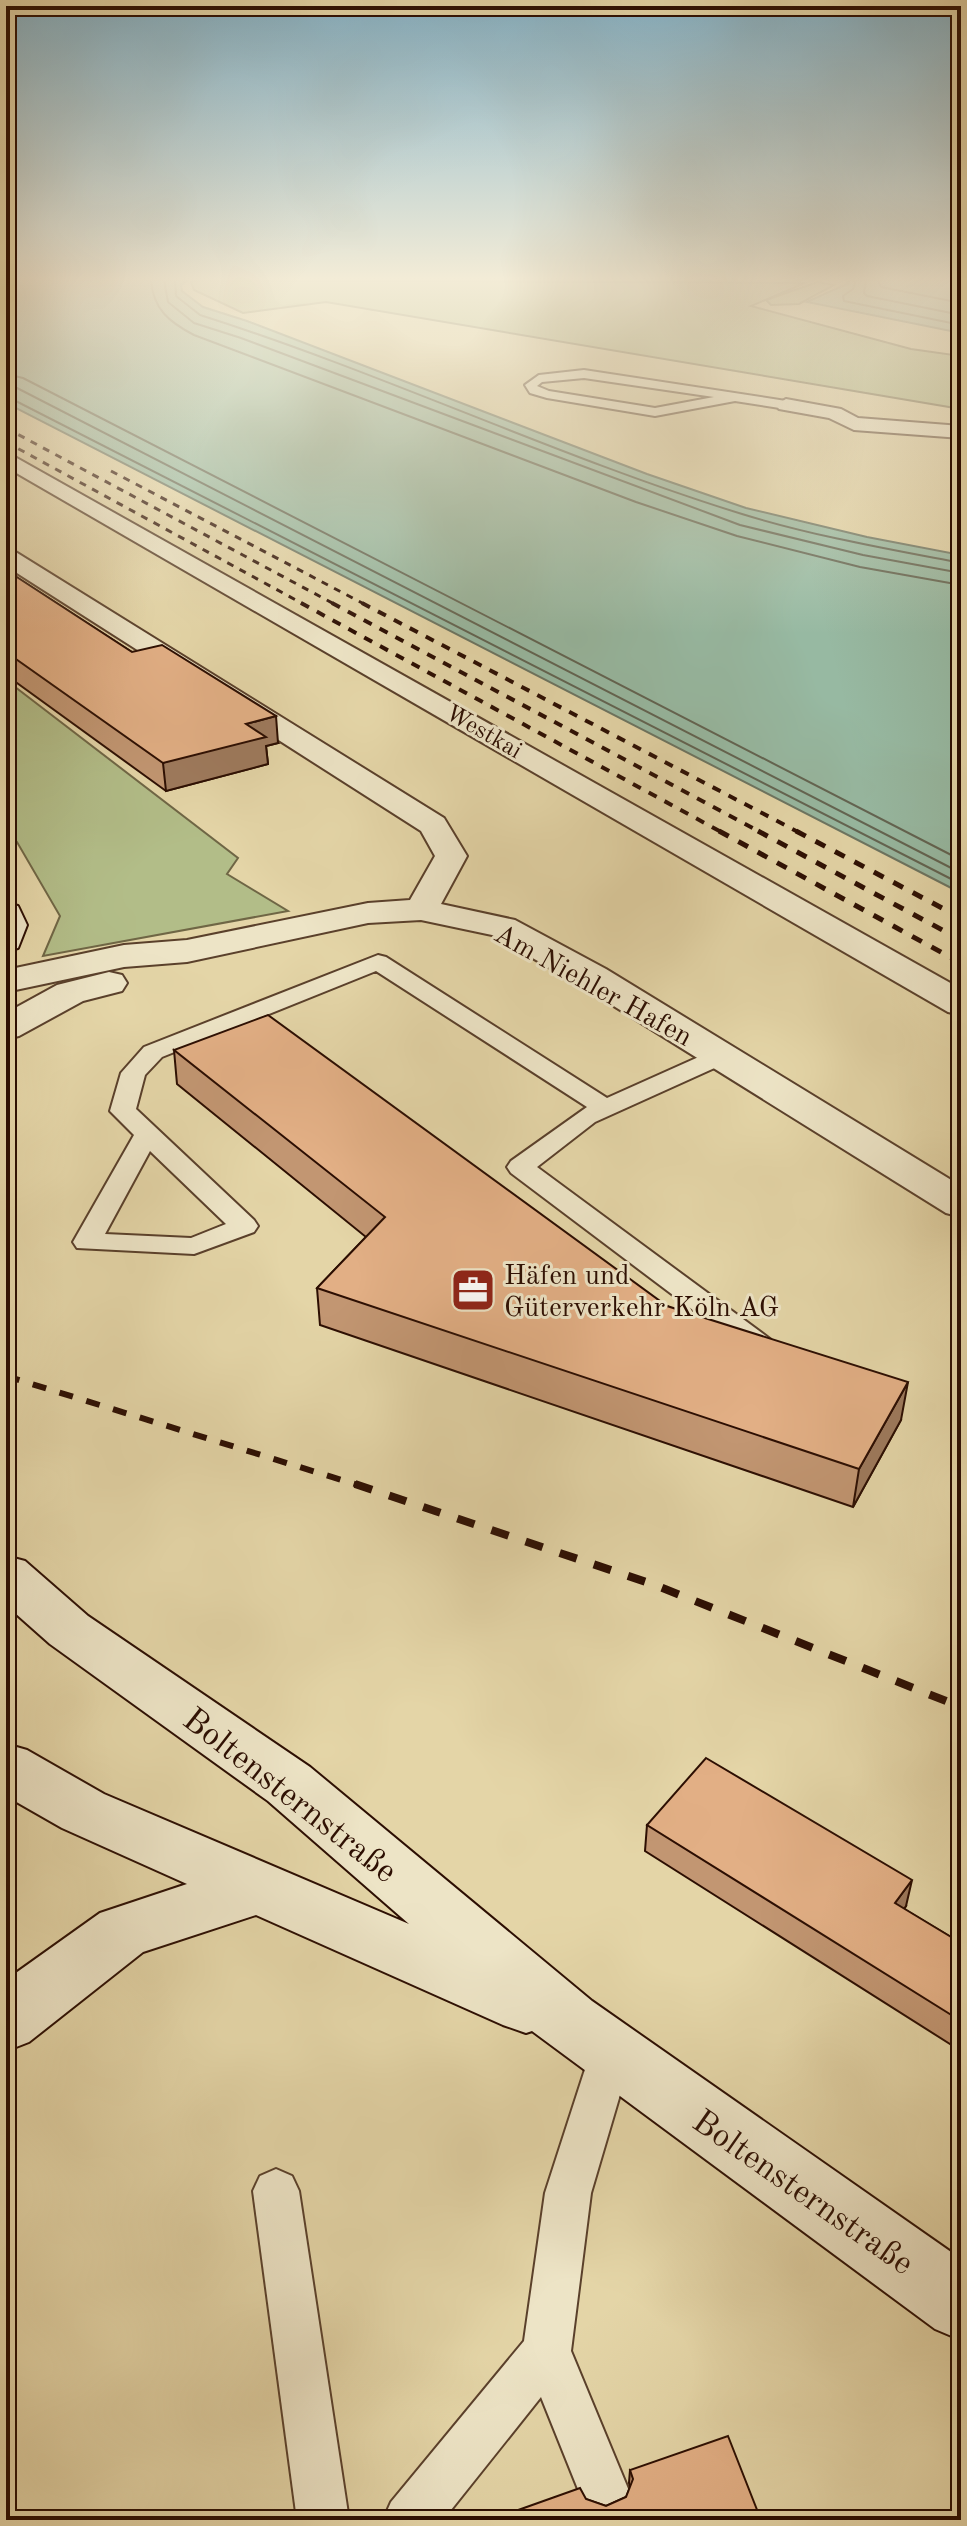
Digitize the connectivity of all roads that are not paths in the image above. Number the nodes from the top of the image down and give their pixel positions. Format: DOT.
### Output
graph roads {
  1 [pos="570,398"];
  2 [pos="732,398"];
  3 [pos="742,398"];
  4 [pos="786,405"];
  5 [pos="961,432"];
  6 [pos="6,458"];
  7 [pos="6,556"];
  8 [pos="421,910"];
  9 [pos="6,913"];
  10 [pos="6,941"];
  11 [pos="187,951"];
  12 [pos="6,981"];
  13 [pos="961,1004"];
  14 [pos="6,1028"];
  15 [pos="721,1056"];
  16 [pos="605,1108"];
  17 [pos="147,1134"];
  18 [pos="961,1204"];
  19 [pos="760,1346"];
  20 [pos="6,1575"];
  21 [pos="6,1767"];
  22 [pos="258,1888"];
  23 [pos="6,2021"];
  24 [pos="590,2038"];
  25 [pos="276,2191"];
  26 [pos="961,2303"];
  27 [pos="547,2351"];
  28 [pos="604,2491"];
  29 [pos="323,2520"];
  30 [pos="409,2520"];
  1 -- 2 [label="lane"];
  3 -- 4 [label="lane"];
  4 -- 5 [label="street"];
  6 -- 13 [label="street, Westkai"];
  7 -- 8 [label="street"];
  8 -- 11 [label="street, Am Niehler Hafen"];
  8 -- 15 [label="street, Am Niehler Hafen"];
  9 -- 10 [label="street"];
  11 -- 12 [label="street, Am Niehler Hafen"];
  11 -- 14 [label="street, Am Niehler Hafen"];
  15 -- 16 [label="lane"];
  15 -- 18 [label="street, Am Niehler Hafen"];
  16 -- 17 [label="lane"];
  16 -- 19 [label="lane"];
  17 -- 17 [label="lane"];
  20 -- 24 [label="street, Boltensternstraße"];
  21 -- 22 [label="street, Boltensternstraße"];
  22 -- 23 [label="street"];
  22 -- 24 [label="street, Boltensternstraße"];
  24 -- 26 [label="street, Boltensternstraße"];
  24 -- 27 [label="lane"];
  25 -- 29 [label="lane"];
  27 -- 28 [label="lane"];
  27 -- 30 [label="lane"];
}
